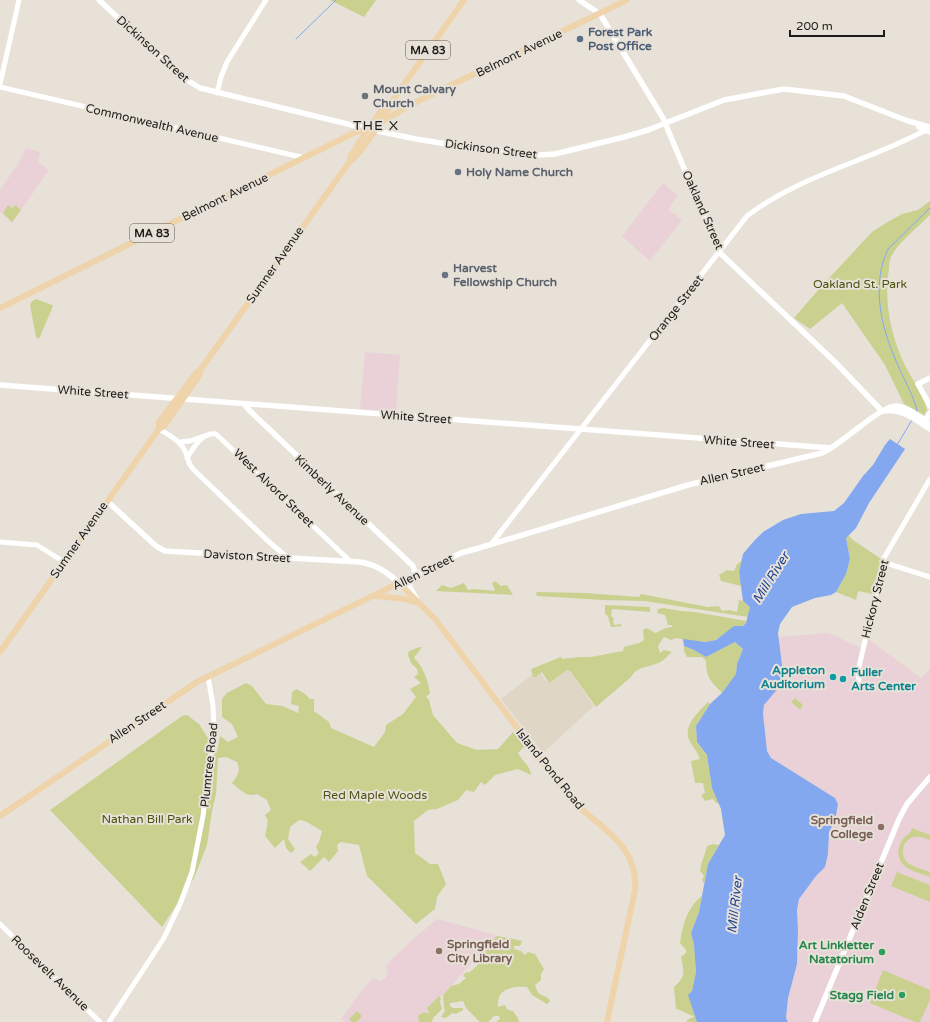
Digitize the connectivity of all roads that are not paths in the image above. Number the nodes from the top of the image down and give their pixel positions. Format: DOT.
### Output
graph roads {
  1 [pos="19,0"];
  2 [pos="99,0"];
  3 [pos="266,0"];
  4 [pos="464,0"];
  5 [pos="579,0"];
  6 [pos="627,0"];
  7 [pos="600,14"];
  8 [pos="0,84"];
  9 [pos="0,87"];
  10 [pos="217,93"];
  11 [pos="392,102"];
  12 [pos="410,105"];
  13 [pos="400,111"];
  14 [pos="380,123"];
  15 [pos="665,123"];
  16 [pos="368,129"];
  17 [pos="375,130"];
  18 [pos="929,131"];
  19 [pos="342,140"];
  20 [pos="361,145"];
  21 [pos="305,158"];
  22 [pos="719,252"];
  23 [pos="0,308"];
  24 [pos="930,378"];
  25 [pos="0,385"];
  26 [pos="179,400"];
  27 [pos="245,405"];
  28 [pos="930,406"];
  29 [pos="882,411"];
  30 [pos="930,413"];
  31 [pos="926,423"];
  32 [pos="159,429"];
  33 [pos="930,429"];
  34 [pos="581,430"];
  35 [pos="204,436"];
  36 [pos="179,442"];
  37 [pos="832,448"];
  38 [pos="187,458"];
  39 [pos="930,479"];
  40 [pos="107,501"];
  41 [pos="0,542"];
  42 [pos="492,543"];
  43 [pos="276,548"];
  44 [pos="340,552"];
  45 [pos="272,558"];
  46 [pos="289,559"];
  47 [pos="336,561"];
  48 [pos="350,561"];
  49 [pos="64,562"];
  50 [pos="883,562"];
  51 [pos="414,576"];
  52 [pos="930,577"];
  53 [pos="399,583"];
  54 [pos="373,596"];
  55 [pos="421,604"];
  56 [pos="0,652"];
  57 [pos="208,676"];
  58 [pos="859,681"];
  59 [pos="930,777"];
  60 [pos="0,816"];
  61 [pos="0,924"];
  62 [pos="100,1022"];
  63 [pos="109,1022"];
  64 [pos="607,1022"];
  65 [pos="815,1022"];
  1 -- 8 [label="street"];
  2 -- 10 [label="main road, Dickinson Street"];
  3 -- 10 [label="street"];
  4 -- 11 [label="main road, Sumner Avenue / MA 83"];
  5 -- 7 [label="main road, Oakland Street"];
  6 -- 7 [label="main road, Belmont Avenue"];
  7 -- 12 [label="main road, Belmont Avenue"];
  7 -- 15 [label="main road, Oakland Street"];
  9 -- 21 [label="street, Commonwealth Avenue"];
  10 -- 16 [label="main road, Dickinson Street"];
  11 -- 12 [label="main road"];
  11 -- 13 [label="main road"];
  11 -- 14 [label="main road, Sumner Avenue / MA 83"];
  11 -- 16 [label="main road, Sumner Avenue / MA 83"];
  12 -- 13 [label="main road, Belmont Avenue"];
  13 -- 14 [label="main road, Belmont Avenue"];
  14 -- 17 [label="main road, Sumner Avenue / MA 83"];
  15 -- 17 [label="main road, Dickinson Street"];
  15 -- 18 [label="main road, Dickinson Street"];
  15 -- 22 [label="main road, Oakland Street"];
  16 -- 17 [label="main road, Dickinson Street"];
  16 -- 19 [label="main road, Belmont Avenue / MA 83"];
  16 -- 20 [label="main road, Sumner Avenue"];
  17 -- 20 [label="main road, Sumner Avenue / MA 83"];
  18 -- 22 [label="street, Orange Street"];
  19 -- 20 [label="main road"];
  19 -- 21 [label="main road, Belmont Avenue / MA 83"];
  20 -- 26 [label="main road, Sumner Avenue"];
  21 -- 23 [label="main road, Belmont Avenue / MA 83"];
  22 -- 29 [label="main road, Oakland Street"];
  22 -- 34 [label="street, Orange Street"];
  24 -- 28 [label="main road"];
  25 -- 26 [label="main road, White Street"];
  26 -- 27 [label="main road, White Street"];
  26 -- 32 [label="main road, Sumner Avenue"];
  27 -- 34 [label="main road, White Street"];
  27 -- 51 [label="main road, Kimberly Avenue"];
  29 -- 31 [label="main road"];
  29 -- 37 [label="main road, Allen Street"];
  30 -- 31 [label="main road"];
  31 -- 33 [label="main road"];
  32 -- 36 [label="street"];
  32 -- 40 [label="main road, Sumner Avenue"];
  34 -- 37 [label="main road, White Street"];
  34 -- 42 [label="street, Orange Street"];
  35 -- 36 [label="street, West Alvord Street"];
  35 -- 38 [label="street"];
  35 -- 44 [label="street, West Alvord Street"];
  36 -- 38 [label="street"];
  37 -- 42 [label="main road, Allen Street"];
  38 -- 43 [label="street"];
  39 -- 50 [label="street, Hickory Street"];
  40 -- 45 [label="main road, Daviston Street"];
  40 -- 49 [label="main road, Sumner Avenue"];
  41 -- 49 [label="street"];
  42 -- 51 [label="main road, Allen Street"];
  43 -- 45 [label="street"];
  43 -- 46 [label="street"];
  44 -- 47 [label="street"];
  44 -- 48 [label="street, West Alvord Street"];
  45 -- 46 [label="main road, Daviston Street"];
  46 -- 47 [label="main road, Daviston Street"];
  47 -- 48 [label="main road, Daviston Street"];
  48 -- 53 [label="main road, Daviston Street"];
  49 -- 56 [label="main road, Sumner Avenue"];
  50 -- 52 [label="street"];
  50 -- 58 [label="street, Hickory Street"];
  51 -- 53 [label="main road, Allen Street"];
  51 -- 55 [label="main road"];
  53 -- 54 [label="main road, Allen Street"];
  53 -- 55 [label="main road, Island Pond Road"];
  54 -- 55 [label="main road"];
  54 -- 57 [label="main road, Allen Street"];
  55 -- 64 [label="main road, Island Pond Road"];
  57 -- 60 [label="main road, Allen Street"];
  57 -- 63 [label="street, Plumtree Road"];
  59 -- 65 [label="main road, Alden Street"];
  61 -- 62 [label="street, Roosevelt Avenue"];
}
